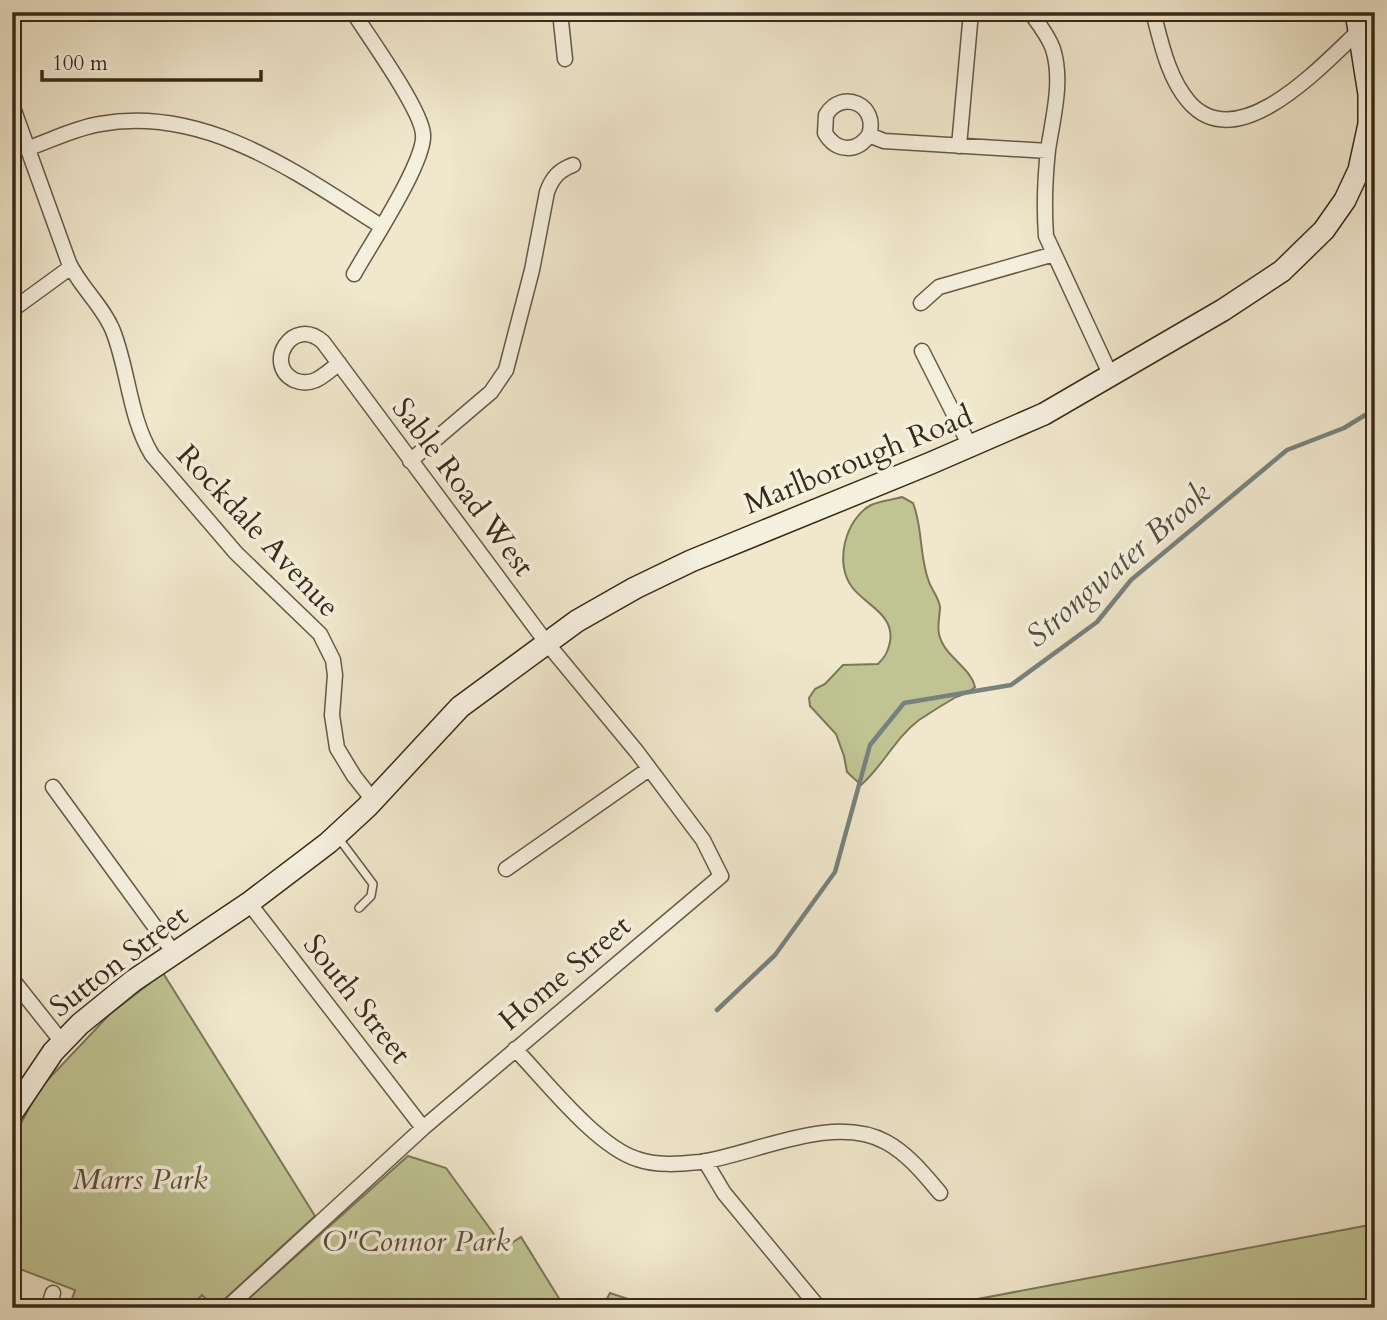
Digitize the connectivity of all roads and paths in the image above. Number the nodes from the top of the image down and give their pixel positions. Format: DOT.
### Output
graph roads {
  1 [pos="21,12"];
  2 [pos="353,12"];
  3 [pos="560,12"];
  4 [pos="971,12"];
  5 [pos="1030,12"];
  6 [pos="1153,12"];
  7 [pos="12,19"];
  8 [pos="1358,21"];
  9 [pos="565,59"];
  10 [pos="12,105"];
  11 [pos="869,135"];
  12 [pos="959,146"];
  13 [pos="29,148"];
  14 [pos="1048,151"];
  15 [pos="573,165"];
  16 [pos="381,226"];
  17 [pos="1054,254"];
  18 [pos="71,267"];
  19 [pos="354,274"];
  20 [pos="920,303"];
  21 [pos="12,310"];
  22 [pos="922,351"];
  23 [pos="339,363"];
  24 [pos="1111,376"];
  25 [pos="970,446"];
  26 [pos="410,461"];
  27 [pos="547,642"];
  28 [pos="649,769"];
  29 [pos="53,788"];
  30 [pos="373,800"];
  31 [pos="337,835"];
  32 [pos="506,869"];
  33 [pos="249,903"];
  34 [pos="359,908"];
  35 [pos="174,953"];
  36 [pos="12,979"];
  37 [pos="62,1042"];
  38 [pos="515,1049"];
  39 [pos="12,1113"];
  40 [pos="423,1128"];
  41 [pos="705,1161"];
  42 [pos="940,1192"];
  43 [pos="52,1293"];
  44 [pos="48,1308"];
  45 [pos="227,1308"];
  46 [pos="819,1308"];
  1 -- 7 [label="street"];
  2 -- 16 [label="street"];
  3 -- 9 [label="street"];
  4 -- 12 [label="street"];
  5 -- 14 [label="street"];
  6 -- 8 [label="street"];
  8 -- 24 [label="street, Marlborough Road"];
  10 -- 13 [label="street, Rockdale Avenue"];
  11 -- 12 [label="street"];
  12 -- 14 [label="street"];
  13 -- 16 [label="street"];
  13 -- 18 [label="street, Rockdale Avenue"];
  14 -- 17 [label="street"];
  15 -- 26 [label="street"];
  16 -- 19 [label="street"];
  17 -- 20 [label="street"];
  17 -- 24 [label="street"];
  18 -- 21 [label="street"];
  18 -- 30 [label="street, Rockdale Avenue"];
  22 -- 25 [label="street"];
  23 -- 26 [label="street, Sable Road West"];
  24 -- 25 [label="street, Marlborough Road"];
  25 -- 27 [label="street, Marlborough Road"];
  26 -- 27 [label="street, Sable Road West"];
  27 -- 28 [label="street, Home Street"];
  27 -- 30 [label="street, Marlborough Road"];
  28 -- 32 [label="street"];
  28 -- 38 [label="street, Home Street"];
  29 -- 35 [label="street"];
  30 -- 31 [label="street, Marlborough Road"];
  31 -- 33 [label="street, Marlborough Road"];
  31 -- 34 [label="lane"];
  33 -- 35 [label="street, Sutton Street"];
  33 -- 40 [label="street, South Street"];
  35 -- 37 [label="street, Sutton Street"];
  36 -- 37 [label="street"];
  37 -- 39 [label="street, Sutton Street"];
  38 -- 40 [label="street, Home Street"];
  38 -- 41 [label="street"];
  40 -- 45 [label="street, Home Street"];
  41 -- 42 [label="street"];
  41 -- 46 [label="street"];
  43 -- 44 [label="street"];
}
